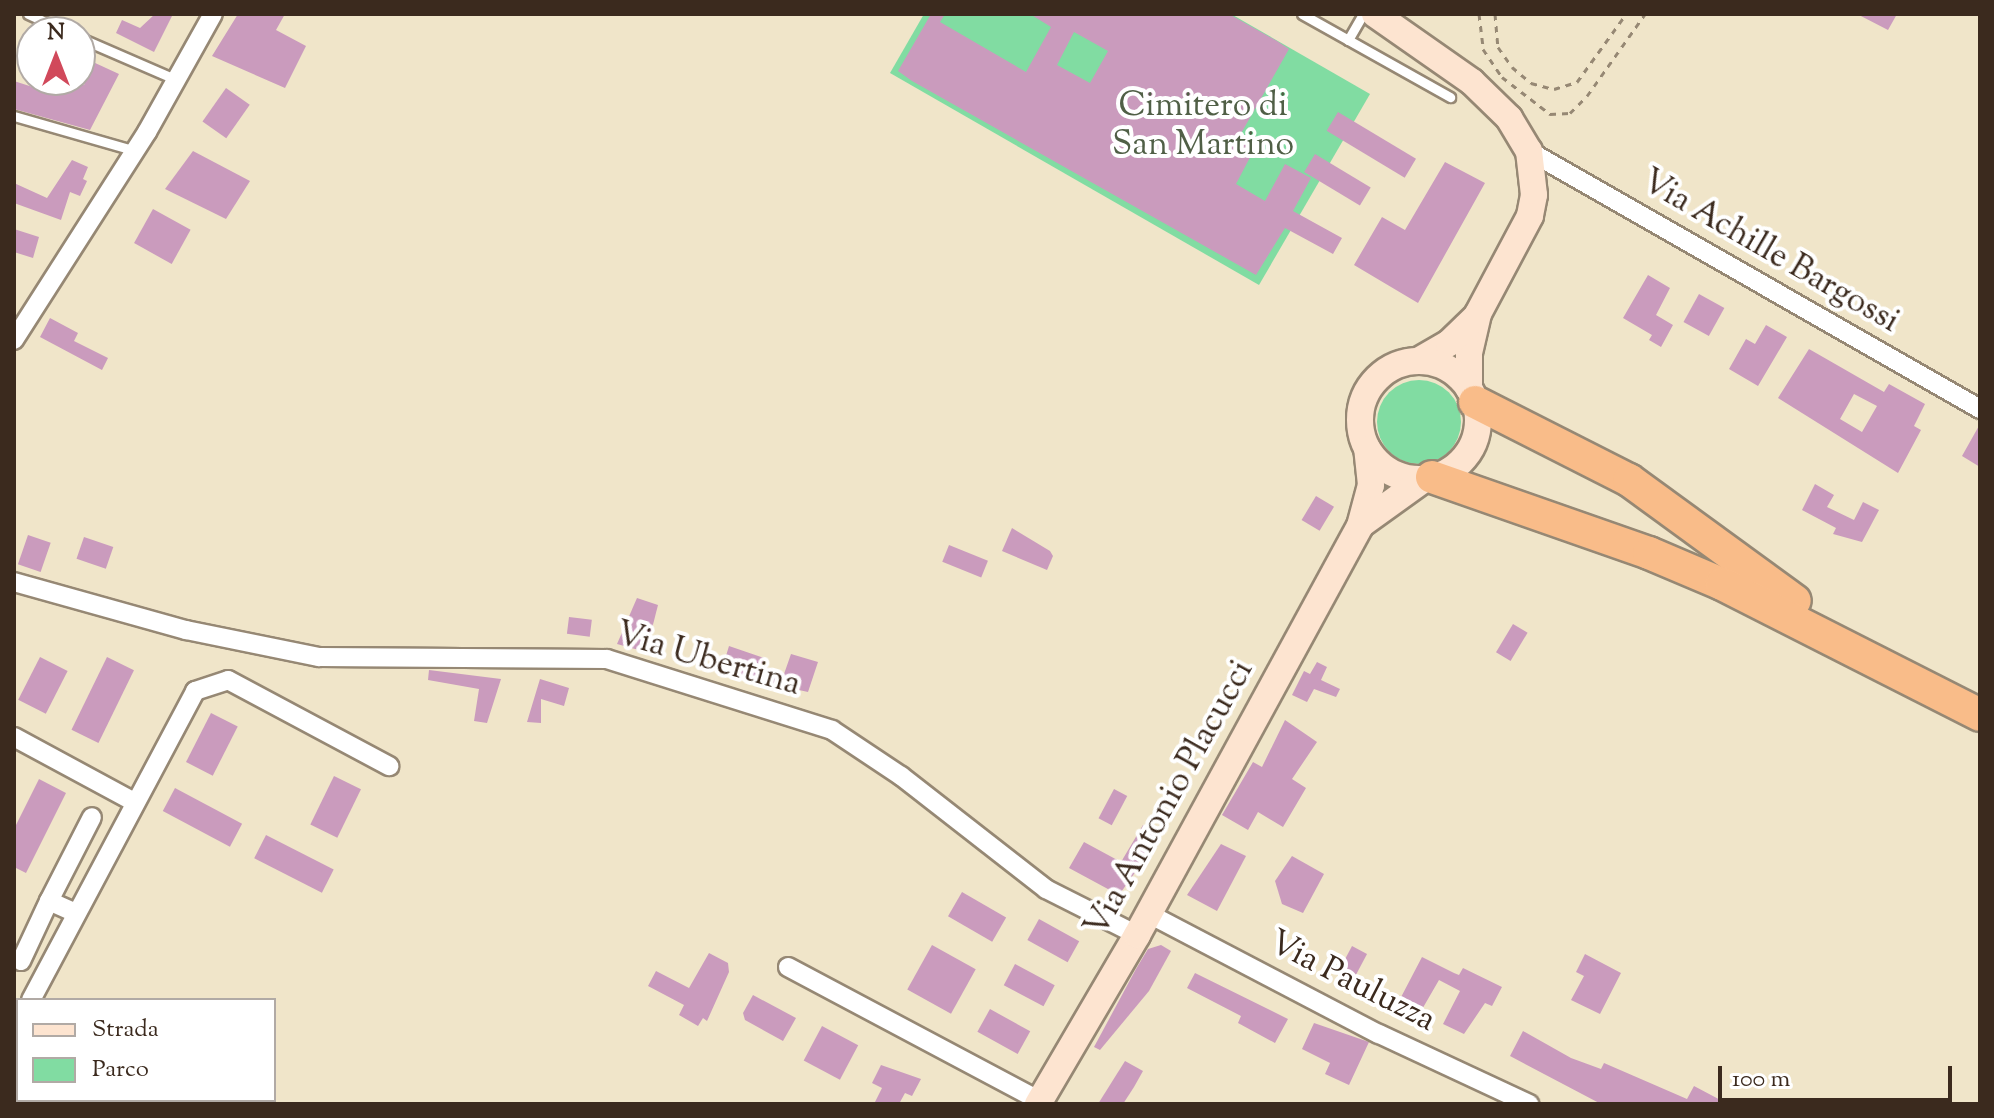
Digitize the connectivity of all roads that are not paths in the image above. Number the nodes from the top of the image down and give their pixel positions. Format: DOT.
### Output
graph roads {
  1 [pos="213,14"];
  2 [pos="1302,14"];
  3 [pos="1363,14"];
  4 [pos="1375,14"];
  5 [pos="1348,40"];
  6 [pos="96,45"];
  7 [pos="177,80"];
  8 [pos="1450,97"];
  9 [pos="14,116"];
  10 [pos="136,151"];
  11 [pos="1529,151"];
  12 [pos="1478,314"];
  13 [pos="16,333"];
  14 [pos="1418,361"];
  15 [pos="1472,395"];
  16 [pos="1980,409"];
  17 [pos="1367,449"];
  18 [pos="1428,478"];
  19 [pos="1360,526"];
  20 [pos="14,582"];
  21 [pos="1898,669"];
  22 [pos="1980,715"];
  23 [pos="14,737"];
  24 [pos="389,766"];
  25 [pos="134,802"];
  26 [pos="92,817"];
  27 [pos="49,901"];
  28 [pos="76,913"];
  29 [pos="1143,925"];
  30 [pos="21,961"];
  31 [pos="788,967"];
  32 [pos="32,998"];
  33 [pos="1039,1102"];
  34 [pos="1529,1104"];
  1 -- 7 [label="street"];
  2 -- 5 [label="lane"];
  3 -- 5 [label="lane"];
  4 -- 11 [label="main road, Via Antonio Placucci"];
  5 -- 8 [label="lane"];
  6 -- 7 [label="lane"];
  7 -- 10 [label="street"];
  9 -- 10 [label="lane"];
  10 -- 13 [label="street"];
  11 -- 12 [label="main road, Via Antonio Placucci"];
  11 -- 16 [label="street, Via Achille Bargossi"];
  12 -- 14 [label="main road, Via Antonio Placucci"];
  12 -- 15 [label="main road, Via Antonio Placucci"];
  14 -- 15 [label="main road"];
  14 -- 17 [label="main road, Via Antonio Placucci"];
  15 -- 18 [label="main road, Via Antonio Placucci"];
  15 -- 21 [label="highway"];
  17 -- 18 [label="main road"];
  17 -- 19 [label="main road, Via Antonio Placucci"];
  18 -- 19 [label="main road, Via Antonio Placucci"];
  18 -- 21 [label="highway"];
  19 -- 29 [label="main road, Via Antonio Placucci"];
  20 -- 29 [label="street, Via Ubertina"];
  21 -- 22 [label="highway"];
  23 -- 25 [label="street"];
  24 -- 25 [label="street"];
  25 -- 28 [label="street"];
  26 -- 27 [label="street"];
  27 -- 28 [label="street"];
  27 -- 30 [label="street"];
  28 -- 32 [label="street"];
  29 -- 33 [label="main road, Via Antonio Placucci"];
  29 -- 34 [label="street, Via Pauluzza"];
  31 -- 33 [label="street"];
}
